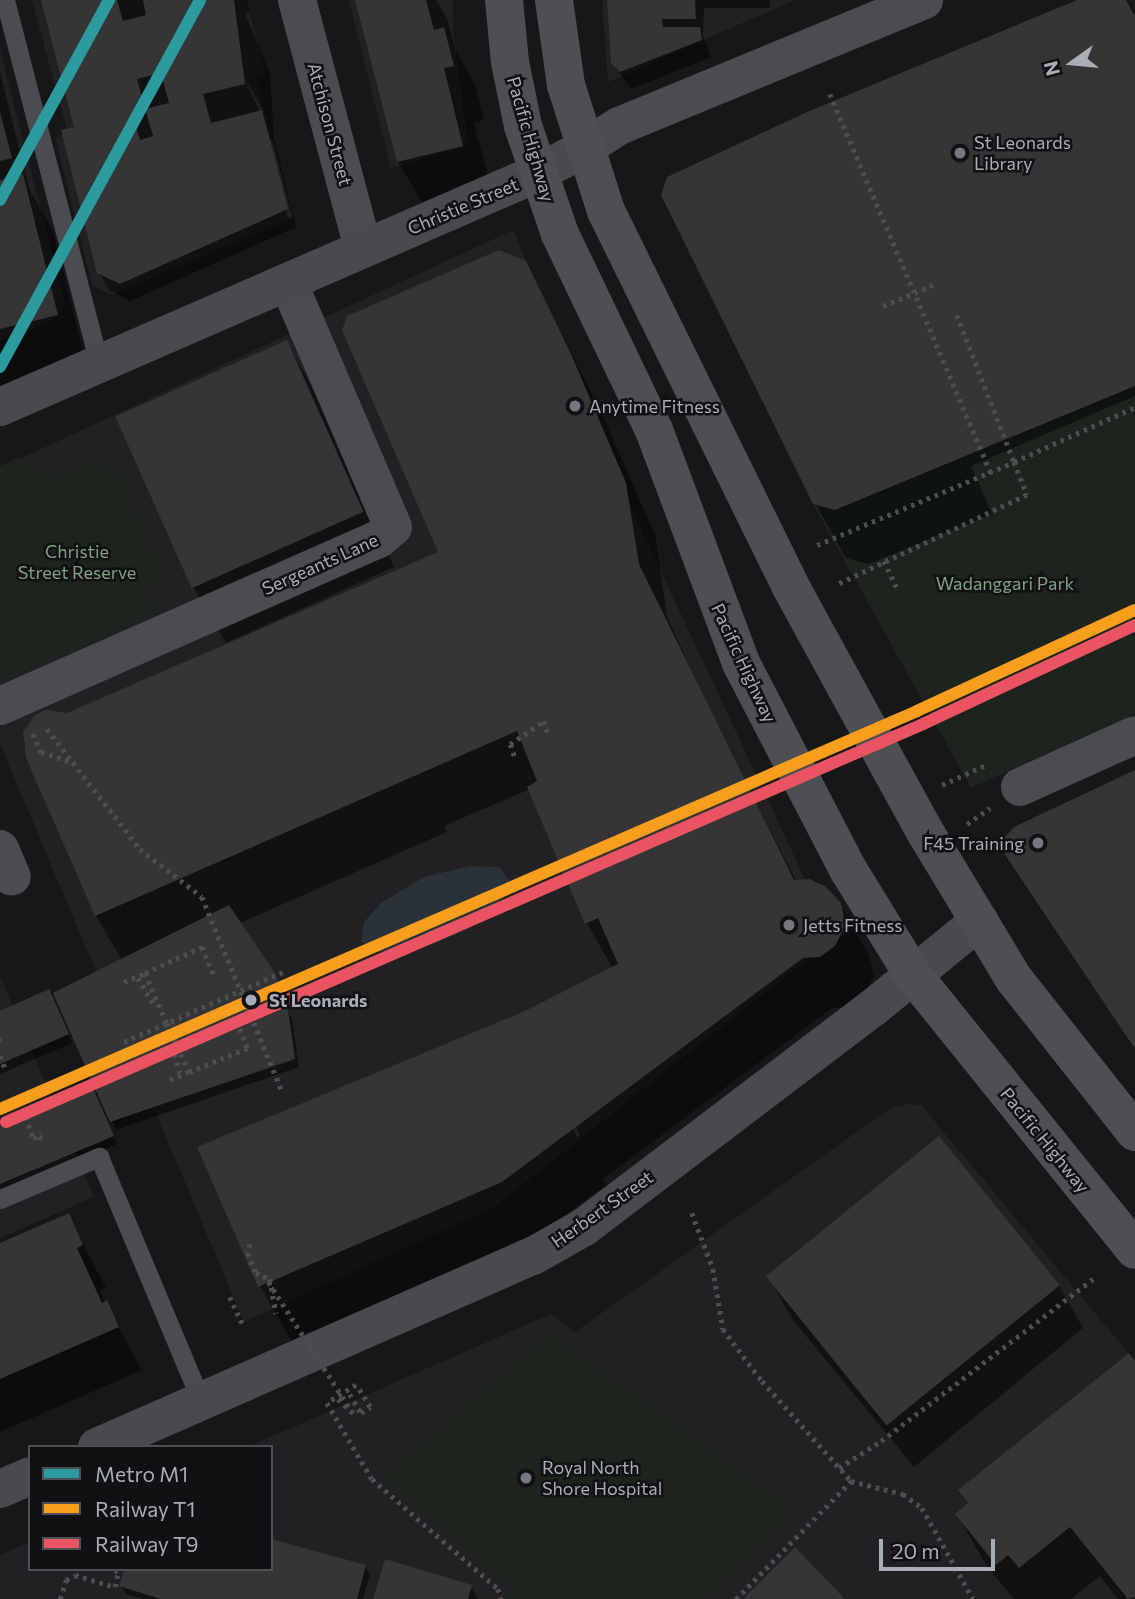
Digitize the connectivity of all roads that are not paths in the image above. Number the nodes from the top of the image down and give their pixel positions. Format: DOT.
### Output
graph roads {
  1 [pos="5,0"];
  2 [pos="297,0"];
  3 [pos="504,0"];
  4 [pos="554,0"];
  5 [pos="924,0"];
  6 [pos="583,149"];
  7 [pos="538,173"];
  8 [pos="363,248"];
  9 [pos="288,282"];
  10 [pos="99,363"];
  11 [pos="0,407"];
  12 [pos="0,706"];
  13 [pos="1135,735"];
  14 [pos="1020,787"];
  15 [pos="979,921"];
  16 [pos="913,975"];
  17 [pos="1135,1132"];
  18 [pos="0,1199"];
  19 [pos="1135,1250"];
  20 [pos="201,1401"];
  21 [pos="102,1445"];
  22 [pos="28,1477"];
  23 [pos="0,1489"];
  1 -- 10 [label="lane"];
  2 -- 8 [label="street, Atchison Street"];
  3 -- 7 [label="main road, Pacific Highway"];
  4 -- 6 [label="main road"];
  5 -- 6 [label="street, Christie Street"];
  6 -- 7 [label="street, Christie Street"];
  6 -- 15 [label="main road"];
  7 -- 8 [label="street, Christie Street"];
  7 -- 16 [label="main road, Pacific Highway"];
  8 -- 9 [label="street, Christie Street"];
  9 -- 10 [label="street, Christie Street"];
  9 -- 12 [label="street, Sergeants Lane"];
  10 -- 11 [label="street, Christie Street"];
  13 -- 14 [label="street"];
  15 -- 16 [label="street, Herbert Street"];
  15 -- 17 [label="main road"];
  16 -- 19 [label="main road, Pacific Highway"];
  16 -- 20 [label="street, Herbert Street"];
  18 -- 20 [label="lane"];
  20 -- 21 [label="street, Herbert Street"];
  22 -- 23 [label="street"];
}
